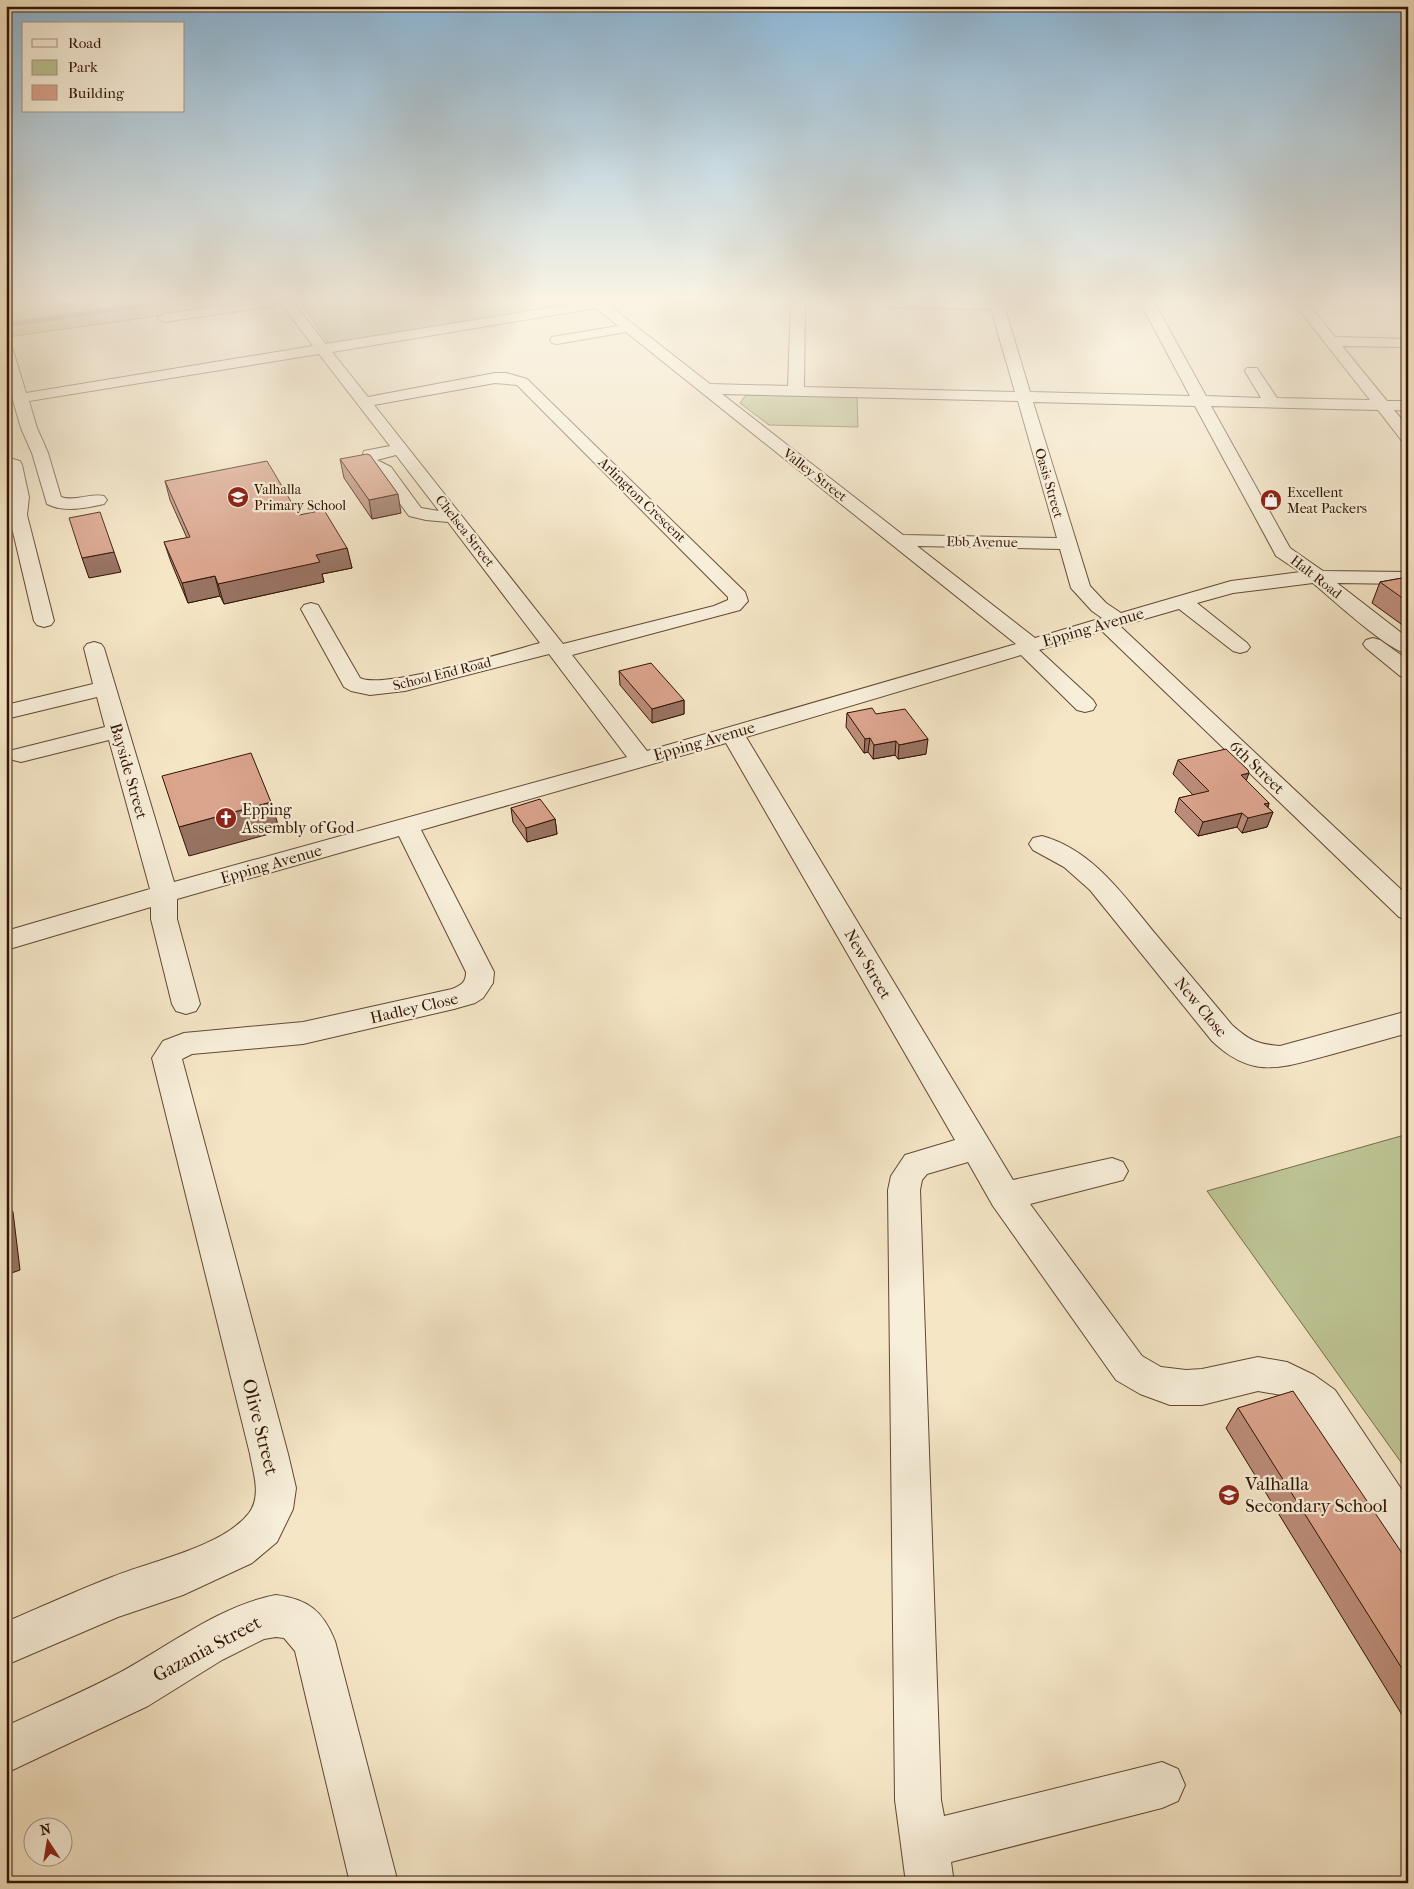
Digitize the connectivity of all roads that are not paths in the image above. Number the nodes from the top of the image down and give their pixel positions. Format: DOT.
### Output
graph roads {
  1 [pos="19,390"];
  2 [pos="91,390"];
  3 [pos="356,390"];
  4 [pos="429,390"];
  5 [pos="530,390"];
  6 [pos="707,390"];
  7 [pos="721,390"];
  8 [pos="1023,390"];
  9 [pos="1194,390"];
  10 [pos="1264,390"];
  11 [pos="1369,390"];
  12 [pos="796,391"];
  13 [pos="21,398"];
  14 [pos="1025,398"];
  15 [pos="1200,401"];
  16 [pos="365,402"];
  17 [pos="1272,403"];
  18 [pos="1381,405"];
  19 [pos="1408,406"];
  20 [pos="1408,438"];
  21 [pos="401,449"];
  22 [pos="6,462"];
  23 [pos="98,500"];
  24 [pos="453,516"];
  25 [pos="897,540"];
  26 [pos="1066,544"];
  27 [pos="1283,552"];
  28 [pos="1319,577"];
  29 [pos="1295,578"];
  30 [pos="1408,578"];
  31 [pos="1182,601"];
  32 [pos="311,609"];
  33 [pos="44,621"];
  34 [pos="1111,622"];
  35 [pos="1027,646"];
  36 [pos="1240,647"];
  37 [pos="94,648"];
  38 [pos="1408,648"];
  39 [pos="556,649"];
  40 [pos="1408,671"];
  41 [pos="105,688"];
  42 [pos="1085,705"];
  43 [pos="10,711"];
  44 [pos="117,731"];
  45 [pos="732,733"];
  46 [pos="21,755"];
  47 [pos="642,760"];
  48 [pos="406,826"];
  49 [pos="1042,844"];
  50 [pos="164,894"];
  51 [pos="1408,911"];
  52 [pos="6,941"];
  53 [pos="186,1004"];
  54 [pos="1408,1022"];
  55 [pos="171,1051"];
  56 [pos="976,1147"];
  57 [pos="1112,1170"];
  58 [pos="1005,1196"];
  59 [pos="1408,1536"];
  60 [pos="6,1644"];
  61 [pos="6,1750"];
  62 [pos="1162,1785"];
  63 [pos="927,1864"];
  64 [pos="374,1883"];
  1 -- 13 [label="street"];
  2 -- 13 [label="street"];
  3 -- 16 [label="street, Chelsea Street"];
  4 -- 16 [label="street, Arlington Crescent"];
  5 -- 39 [label="street, Arlington Crescent"];
  6 -- 25 [label="street, Valley Street"];
  7 -- 12 [label="street"];
  8 -- 14 [label="street, Oasis Street"];
  9 -- 15 [label="street, Halt Road"];
  10 -- 17 [label="street"];
  11 -- 18 [label="street"];
  12 -- 14 [label="street"];
  13 -- 23 [label="street"];
  14 -- 15 [label="street"];
  14 -- 26 [label="street, Oasis Street"];
  15 -- 17 [label="street"];
  15 -- 27 [label="street, Halt Road"];
  16 -- 21 [label="street, Chelsea Street"];
  17 -- 18 [label="street"];
  18 -- 19 [label="street"];
  18 -- 20 [label="street"];
  21 -- 24 [label="street, Chelsea Street"];
  21 -- 24 [label="street"];
  22 -- 33 [label="street"];
  24 -- 39 [label="street, Chelsea Street"];
  25 -- 26 [label="street, Ebb Avenue"];
  25 -- 35 [label="street, Valley Street"];
  26 -- 34 [label="street, Oasis Street"];
  27 -- 28 [label="street, Halt Road"];
  27 -- 29 [label="street, Halt Road"];
  28 -- 29 [label="street, Epping Avenue"];
  28 -- 30 [label="street, Epping Avenue"];
  28 -- 38 [label="street, Halt Road"];
  29 -- 31 [label="street, Epping Avenue"];
  29 -- 40 [label="street, Halt Road"];
  31 -- 34 [label="street, Epping Avenue"];
  31 -- 36 [label="street"];
  32 -- 39 [label="street, School End Road"];
  34 -- 35 [label="street, Epping Avenue"];
  34 -- 51 [label="street, 6th Street"];
  35 -- 42 [label="street, Valley Street"];
  35 -- 45 [label="street, Epping Avenue"];
  37 -- 41 [label="street, Bayside Street"];
  39 -- 47 [label="street, Chelsea Street"];
  41 -- 43 [label="street"];
  41 -- 44 [label="street, Bayside Street"];
  44 -- 46 [label="street"];
  44 -- 50 [label="street, Bayside Street"];
  45 -- 47 [label="street, Epping Avenue"];
  45 -- 56 [label="street, New Street"];
  47 -- 48 [label="street, Epping Avenue"];
  48 -- 50 [label="street, Epping Avenue"];
  48 -- 55 [label="street, Hadley Close"];
  49 -- 54 [label="street, New Close"];
  50 -- 52 [label="street, Epping Avenue"];
  50 -- 53 [label="street, Bayside Street"];
  55 -- 60 [label="street, Olive Street"];
  56 -- 58 [label="street, New Street"];
  56 -- 63 [label="street"];
  57 -- 58 [label="street"];
  58 -- 59 [label="street, New Street"];
  61 -- 64 [label="street, Gazania Street"];
  62 -- 63 [label="street"];
}
